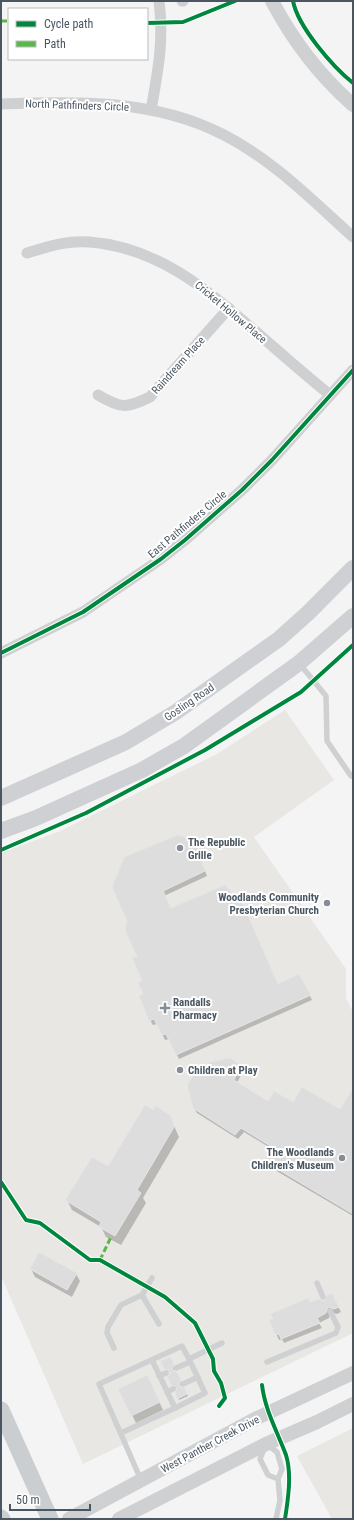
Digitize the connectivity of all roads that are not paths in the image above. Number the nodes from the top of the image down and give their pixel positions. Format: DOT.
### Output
graph roads {
  1 [pos="159,1"];
  2 [pos="272,1"];
  3 [pos="1,104"];
  4 [pos="353,105"];
  5 [pos="151,110"];
  6 [pos="353,237"];
  7 [pos="27,253"];
  8 [pos="229,308"];
  9 [pos="353,370"];
  10 [pos="98,395"];
  11 [pos="330,395"];
  12 [pos="353,568"];
  13 [pos="353,616"];
  14 [pos="1,653"];
  15 [pos="299,663"];
  16 [pos="351,776"];
  17 [pos="1,798"];
  18 [pos="1,831"];
  19 [pos="152,1278"];
  20 [pos="317,1283"];
  21 [pos="142,1295"];
  22 [pos="323,1297"];
  23 [pos="330,1311"];
  24 [pos="159,1324"];
  25 [pos="222,1343"];
  26 [pos="114,1348"];
  27 [pos="152,1360"];
  28 [pos="190,1360"];
  29 [pos="267,1362"];
  30 [pos="176,1368"];
  31 [pos="166,1373"];
  32 [pos="353,1373"];
  33 [pos="159,1376"];
  34 [pos="198,1377"];
  35 [pos="183,1384"];
  36 [pos="173,1389"];
  37 [pos="167,1392"];
  38 [pos="353,1404"];
  39 [pos="175,1408"];
  40 [pos="1,1410"];
  41 [pos="120,1433"];
  42 [pos="266,1444"];
  43 [pos="278,1479"];
  44 [pos="141,1480"];
  45 [pos="50,1519"];
  46 [pos="69,1519"];
  47 [pos="119,1519"];
  48 [pos="276,1519"];
  1 -- 5 [label="street"];
  2 -- 4 [label="street"];
  3 -- 5 [label="street, North Pathfinders Circle"];
  5 -- 6 [label="street, North Pathfinders Circle"];
  7 -- 8 [label="street, Cricket Hollow Place"];
  8 -- 10 [label="street, Raindream Place"];
  8 -- 11 [label="street, Cricket Hollow Place"];
  9 -- 11 [label="street, East Pathfinders Circle"];
  11 -- 14 [label="street, East Pathfinders Circle"];
  12 -- 17 [label="main road, Gosling Road"];
  13 -- 15 [label="main road"];
  15 -- 16 [label="lane"];
  15 -- 18 [label="main road"];
  19 -- 21 [label="lane"];
  20 -- 22 [label="lane"];
  21 -- 24 [label="lane"];
  21 -- 26 [label="lane"];
  23 -- 29 [label="lane"];
  25 -- 28 [label="lane"];
  27 -- 28 [label="lane"];
  27 -- 33 [label="lane"];
  27 -- 41 [label="lane"];
  28 -- 30 [label="lane"];
  28 -- 34 [label="lane"];
  31 -- 33 [label="lane"];
  32 -- 44 [label="street, West Panther Creek Drive"];
  33 -- 37 [label="lane"];
  34 -- 35 [label="lane"];
  34 -- 39 [label="lane"];
  36 -- 37 [label="lane"];
  37 -- 39 [label="lane"];
  38 -- 42 [label="street"];
  39 -- 41 [label="lane"];
  40 -- 45 [label="main road"];
  41 -- 44 [label="lane"];
  42 -- 43 [label="lane"];
  42 -- 43 [label="lane"];
  42 -- 47 [label="street"];
  43 -- 48 [label="lane"];
  44 -- 46 [label="street, West Panther Creek Drive"];
}
